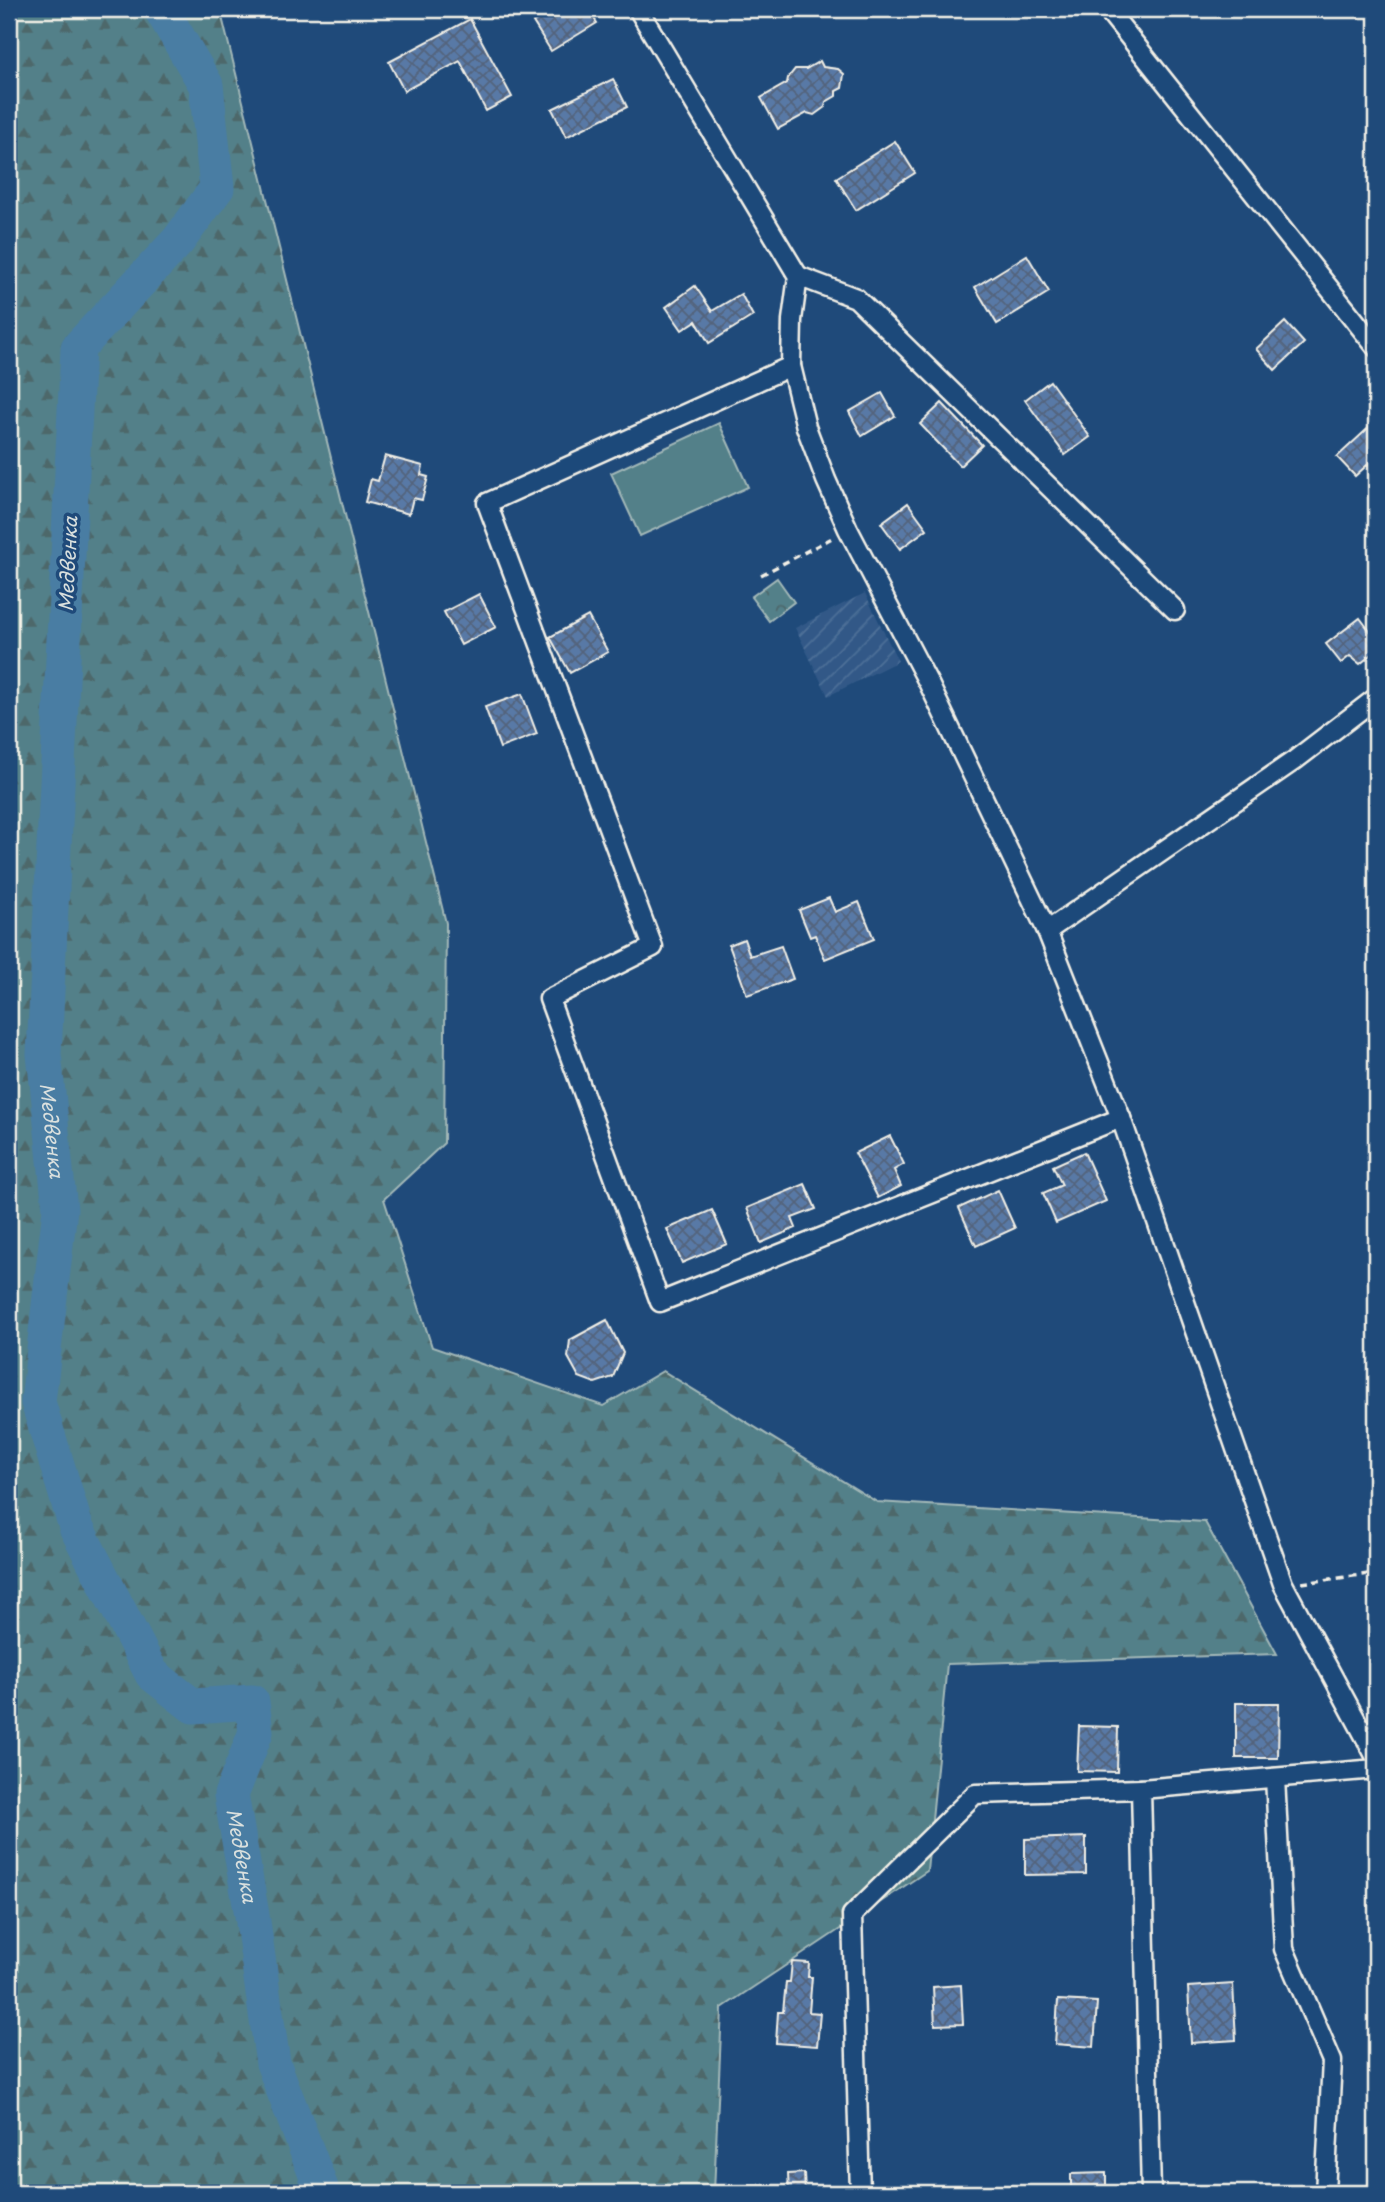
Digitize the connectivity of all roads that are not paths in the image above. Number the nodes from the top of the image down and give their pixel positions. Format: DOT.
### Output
graph roads {
  1 [pos="639,9"];
  2 [pos="1107,9"];
  3 [pos="798,276"];
  4 [pos="1376,347"];
  5 [pos="791,366"];
  6 [pos="1175,610"];
  7 [pos="1376,698"];
  8 [pos="1047,931"];
  9 [pos="1121,1118"];
  10 [pos="1376,1758"];
  11 [pos="1376,1769"];
  12 [pos="1275,1778"];
  13 [pos="1141,1789"];
  14 [pos="860,2193"];
  15 [pos="1151,2193"];
  16 [pos="1325,2193"];
  1 -- 3 [label="street"];
  2 -- 4 [label="street"];
  3 -- 5 [label="street"];
  3 -- 6 [label="street"];
  5 -- 8 [label="street"];
  5 -- 9 [label="street"];
  7 -- 8 [label="street"];
  8 -- 9 [label="street"];
  9 -- 10 [label="street"];
  11 -- 12 [label="street"];
  12 -- 13 [label="street"];
  12 -- 16 [label="street"];
  13 -- 14 [label="street"];
  13 -- 15 [label="street"];
}
